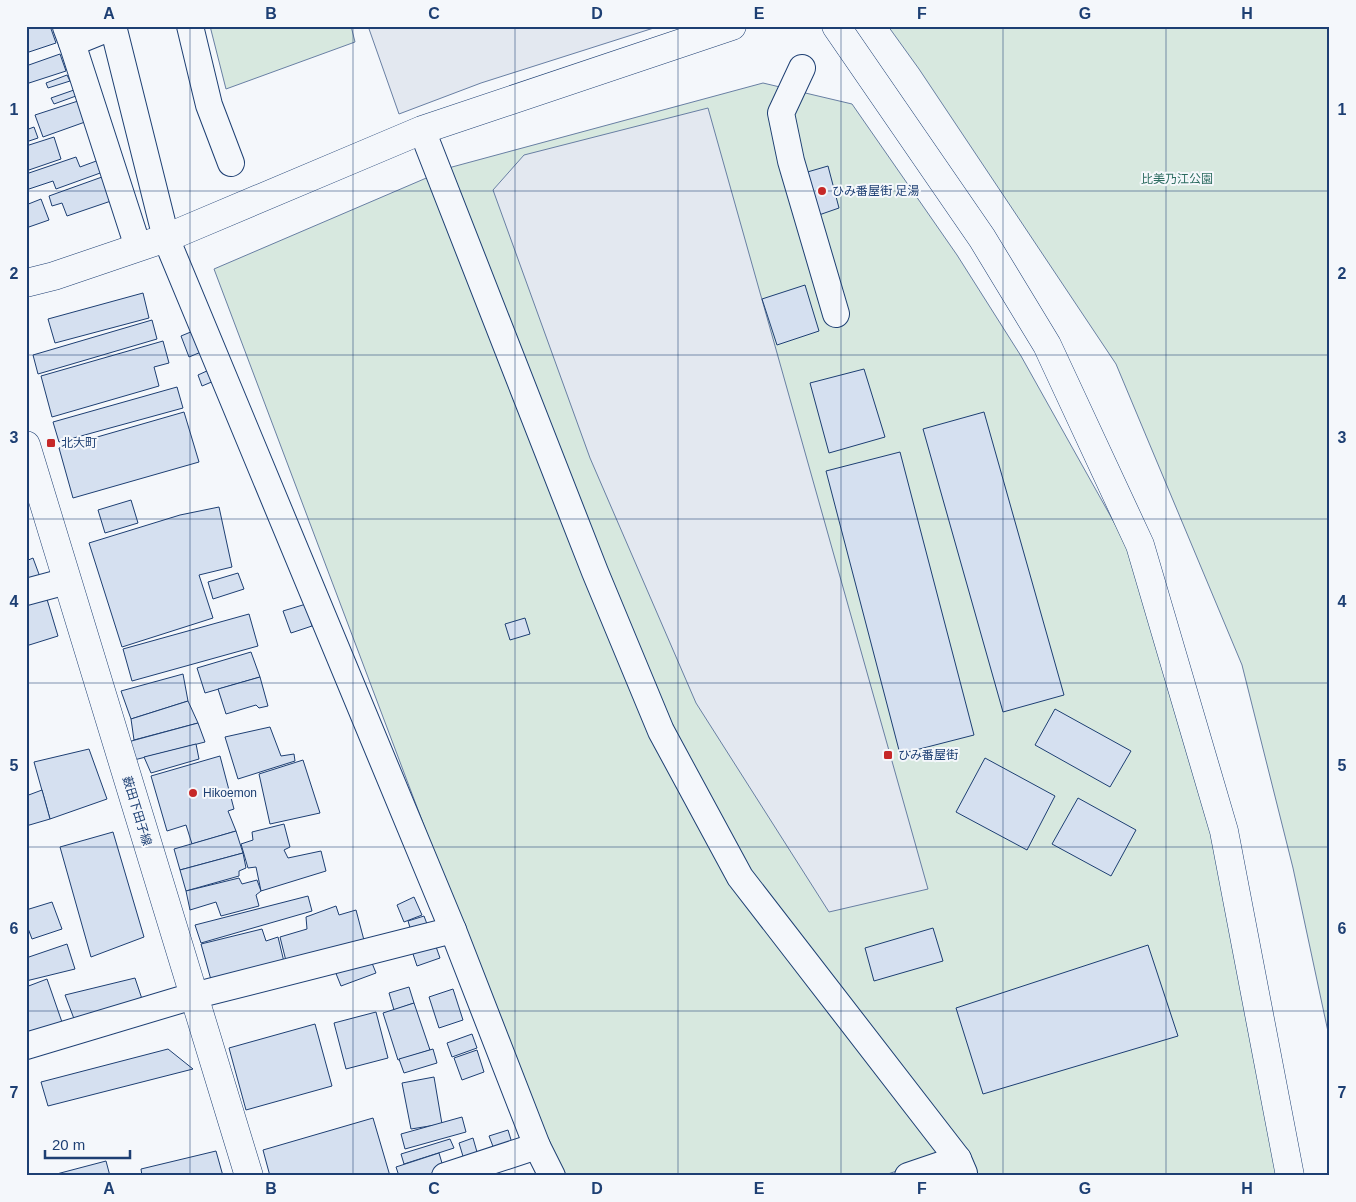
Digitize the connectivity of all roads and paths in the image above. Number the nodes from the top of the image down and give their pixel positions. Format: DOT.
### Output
graph roads {
  1 [pos="114,26"];
  2 [pos="190,26"];
  3 [pos="732,26"];
  4 [pos="836,26"];
  5 [pos="69,35"];
  6 [pos="802,68"];
  7 [pos="131,96"];
  8 [pos="94,110"];
  9 [pos="422,130"];
  10 [pos="140,132"];
  11 [pos="105,146"];
  12 [pos="232,163"];
  13 [pos="166,238"];
  14 [pos="138,247"];
  15 [pos="26,283"];
  16 [pos="836,314"];
  17 [pos="26,445"];
  18 [pos="67,581"];
  19 [pos="26,592"];
  20 [pos="453,930"];
  21 [pos="193,996"];
  22 [pos="26,1046"];
  23 [pos="537,1146"];
  24 [pos="962,1167"];
  25 [pos="249,1176"];
  26 [pos="445,1176"];
  27 [pos="552,1176"];
  28 [pos="908,1176"];
  29 [pos="1290,1176"];
  1 -- 5 [label="street"];
  1 -- 7 [label="street"];
  2 -- 12 [label="street"];
  3 -- 9 [label="street"];
  4 -- 29 [label="street"];
  5 -- 8 [label="street"];
  6 -- 16 [label="street"];
  7 -- 8 [label="street"];
  7 -- 10 [label="street"];
  8 -- 11 [label="street"];
  9 -- 13 [label="street"];
  9 -- 24 [label="street"];
  10 -- 11 [label="street"];
  10 -- 13 [label="street"];
  11 -- 14 [label="street"];
  13 -- 14 [label="street"];
  13 -- 20 [label="street"];
  14 -- 15 [label="street"];
  17 -- 18 [label="street, 薮田下田子線"];
  18 -- 19 [label="street"];
  18 -- 21 [label="street, 薮田下田子線"];
  20 -- 21 [label="street"];
  20 -- 23 [label="street"];
  21 -- 22 [label="street"];
  21 -- 25 [label="street, 薮田下田子線"];
  23 -- 26 [label="street"];
  23 -- 27 [label="street"];
  24 -- 28 [label="street"];
}
